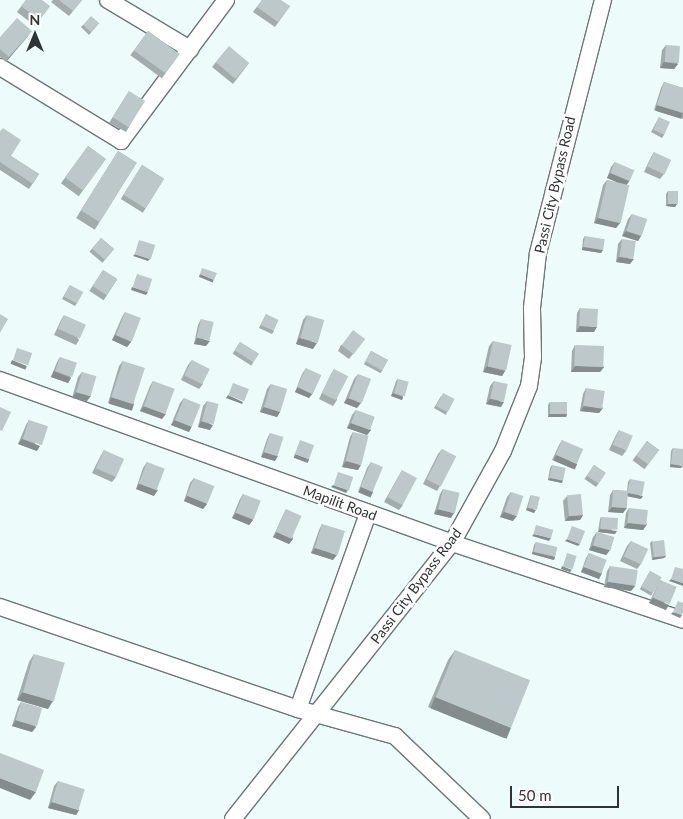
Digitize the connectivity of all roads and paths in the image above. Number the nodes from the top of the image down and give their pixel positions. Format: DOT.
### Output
graph roads {
  1 [pos="226,0"];
  2 [pos="603,0"];
  3 [pos="114,2"];
  4 [pos="190,49"];
  5 [pos="0,67"];
  6 [pos="0,380"];
  7 [pos="368,513"];
  8 [pos="452,543"];
  9 [pos="1,610"];
  10 [pos="683,620"];
  11 [pos="298,709"];
  12 [pos="316,714"];
  13 [pos="233,819"];
  14 [pos="482,819"];
  1 -- 4 [label="street"];
  2 -- 8 [label="street, Passi City Bypass Road"];
  3 -- 4 [label="street"];
  4 -- 5 [label="street"];
  6 -- 7 [label="street, Mapilit Road"];
  7 -- 8 [label="street, Mapilit Road"];
  7 -- 11 [label="street"];
  8 -- 10 [label="street, Mapilit Road"];
  8 -- 12 [label="street, Passi City Bypass Road"];
  9 -- 11 [label="street"];
  11 -- 12 [label="street"];
  12 -- 13 [label="street, Passi City Bypass Road"];
  12 -- 14 [label="street"];
}
